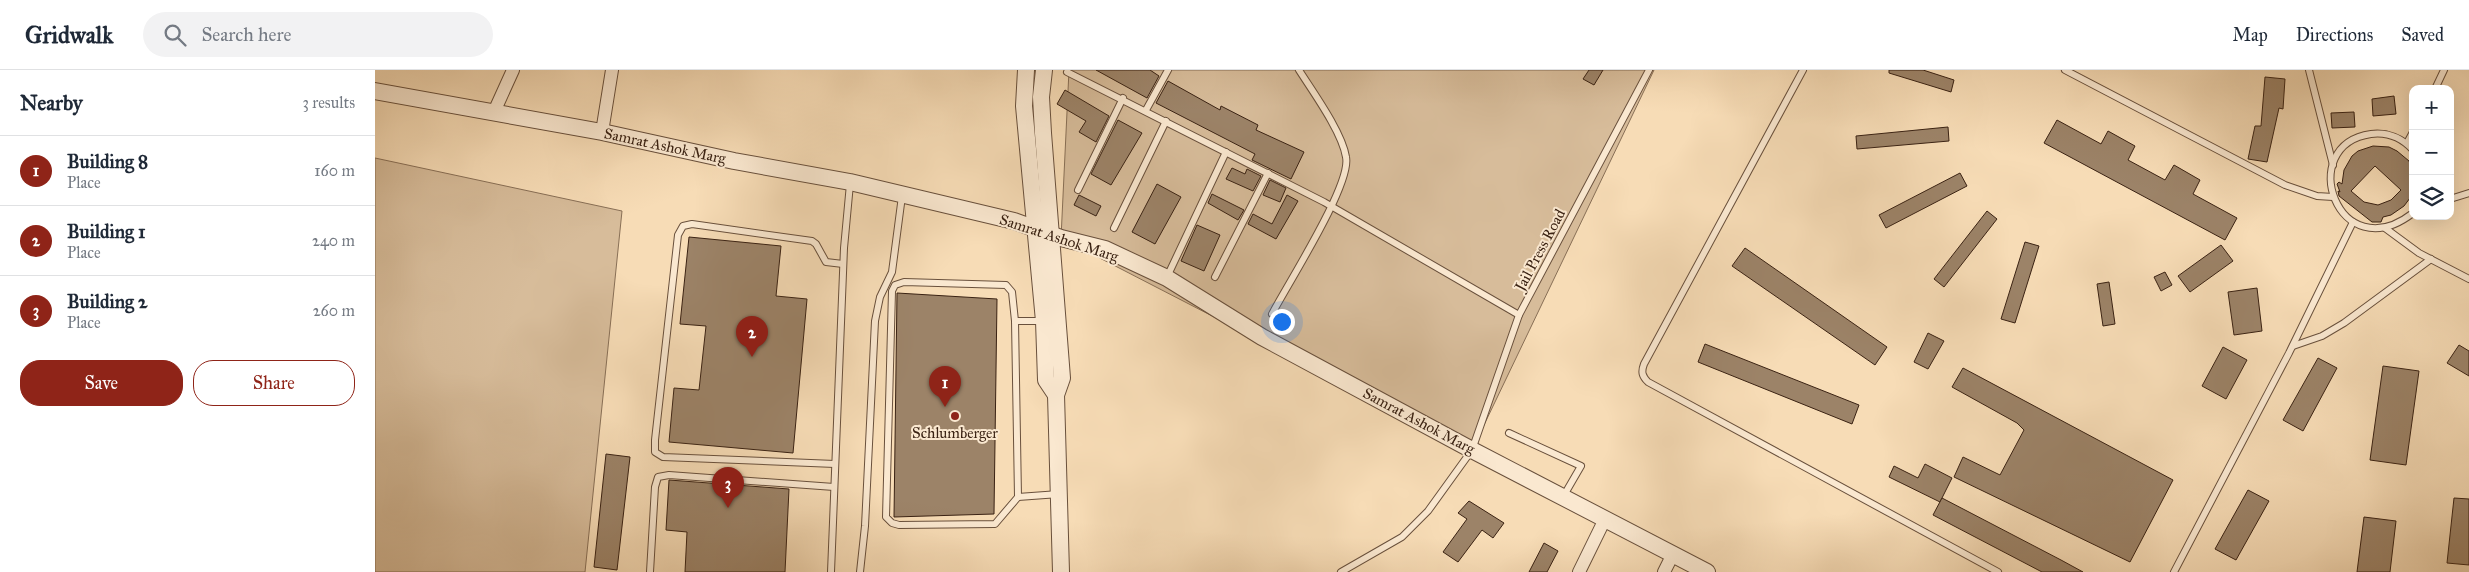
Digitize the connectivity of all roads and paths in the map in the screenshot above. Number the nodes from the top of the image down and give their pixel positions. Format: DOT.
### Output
graph roads {
  1 [pos="513,70"];
  2 [pos="612,70"];
  3 [pos="1026,70"];
  4 [pos="1044,70"];
  5 [pos="1168,70"];
  6 [pos="1299,70"];
  7 [pos="1649,70"];
  8 [pos="1803,70"];
  9 [pos="2065,70"];
  10 [pos="2309,70"];
  11 [pos="2444,70"];
  12 [pos="1067,72"];
  13 [pos="2437,85"];
  14 [pos="375,91"];
  15 [pos="1123,98"];
  16 [pos="1146,110"];
  17 [pos="494,112"];
  18 [pos="1166,120"];
  19 [pos="602,132"];
  20 [pos="2409,139"];
  21 [pos="2407,143"];
  22 [pos="2409,145"];
  23 [pos="1227,152"];
  24 [pos="2333,165"];
  25 [pos="1268,173"];
  26 [pos="850,182"];
  27 [pos="1078,190"];
  28 [pos="2469,193"];
  29 [pos="902,194"];
  30 [pos="2333,197"];
  31 [pos="2454,199"];
  32 [pos="1331,206"];
  33 [pos="2409,216"];
  34 [pos="2353,222"];
  35 [pos="1115,228"];
  36 [pos="2385,228"];
  37 [pos="1036,229"];
  38 [pos="1052,234"];
  39 [pos="2431,259"];
  40 [pos="843,264"];
  41 [pos="1215,277"];
  42 [pos="1167,278"];
  43 [pos="2469,279"];
  44 [pos="1271,314"];
  45 [pos="1519,316"];
  46 [pos="1015,321"];
  47 [pos="1043,321"];
  48 [pos="2293,346"];
  49 [pos="1055,395"];
  50 [pos="1509,433"];
  51 [pos="1472,450"];
  52 [pos="835,464"];
  53 [pos="834,487"];
  54 [pos="1060,494"];
  55 [pos="1018,497"];
  56 [pos="1563,497"];
  57 [pos="1605,519"];
  58 [pos="1673,554"];
  59 [pos="650,572"];
  60 [pos="831,572"];
  61 [pos="860,572"];
  62 [pos="1061,572"];
  63 [pos="1341,572"];
  64 [pos="1579,572"];
  65 [pos="1664,572"];
  66 [pos="1707,572"];
  67 [pos="1999,572"];
  68 [pos="2173,572"];
  1 -- 17 [label="street"];
  2 -- 19 [label="street"];
  3 -- 37 [label="street"];
  4 -- 38 [label="street"];
  5 -- 16 [label="lane"];
  6 -- 32 [label="lane"];
  7 -- 45 [label="lane, Jail Press Road"];
  8 -- 67 [label="lane"];
  9 -- 30 [label="lane"];
  10 -- 24 [label="lane"];
  11 -- 13 [label="lane"];
  12 -- 15 [label="lane"];
  14 -- 17 [label="street, Samrat Ashok Marg"];
  15 -- 16 [label="lane"];
  15 -- 27 [label="lane"];
  16 -- 18 [label="lane"];
  17 -- 19 [label="street, Samrat Ashok Marg"];
  18 -- 23 [label="lane"];
  18 -- 35 [label="lane"];
  19 -- 26 [label="street, Samrat Ashok Marg"];
  20 -- 21 [label="lane"];
  21 -- 22 [label="lane"];
  21 -- 24 [label="lane"];
  23 -- 25 [label="lane"];
  23 -- 42 [label="lane"];
  24 -- 30 [label="lane"];
  25 -- 32 [label="lane"];
  25 -- 41 [label="lane"];
  26 -- 29 [label="street, Samrat Ashok Marg"];
  26 -- 40 [label="lane"];
  28 -- 31 [label="lane"];
  29 -- 37 [label="street, Samrat Ashok Marg"];
  29 -- 61 [label="lane"];
  30 -- 34 [label="lane"];
  32 -- 44 [label="lane"];
  32 -- 45 [label="lane"];
  33 -- 36 [label="lane"];
  34 -- 36 [label="lane"];
  34 -- 48 [label="lane"];
  36 -- 39 [label="lane"];
  37 -- 38 [label="street, Samrat Ashok Marg"];
  37 -- 47 [label="street"];
  38 -- 42 [label="street, Samrat Ashok Marg"];
  38 -- 49 [label="street"];
  39 -- 43 [label="lane"];
  39 -- 48 [label="lane"];
  40 -- 52 [label="lane"];
  40 -- 52 [label="lane"];
  42 -- 51 [label="street, Samrat Ashok Marg"];
  45 -- 51 [label="lane, Jail Press Road"];
  46 -- 47 [label="lane"];
  46 -- 55 [label="lane"];
  46 -- 55 [label="lane"];
  47 -- 49 [label="street"];
  48 -- 68 [label="lane"];
  49 -- 54 [label="street"];
  50 -- 56 [label="lane"];
  51 -- 56 [label="street, Samrat Ashok Marg"];
  51 -- 63 [label="lane, Jail Press Road"];
  52 -- 53 [label="lane"];
  53 -- 59 [label="lane"];
  53 -- 60 [label="lane"];
  54 -- 55 [label="lane"];
  54 -- 62 [label="street"];
  56 -- 57 [label="street, Samrat Ashok Marg"];
  57 -- 58 [label="street, Samrat Ashok Marg"];
  57 -- 64 [label="street"];
  58 -- 65 [label="street"];
  58 -- 66 [label="street, Samrat Ashok Marg"];
}
